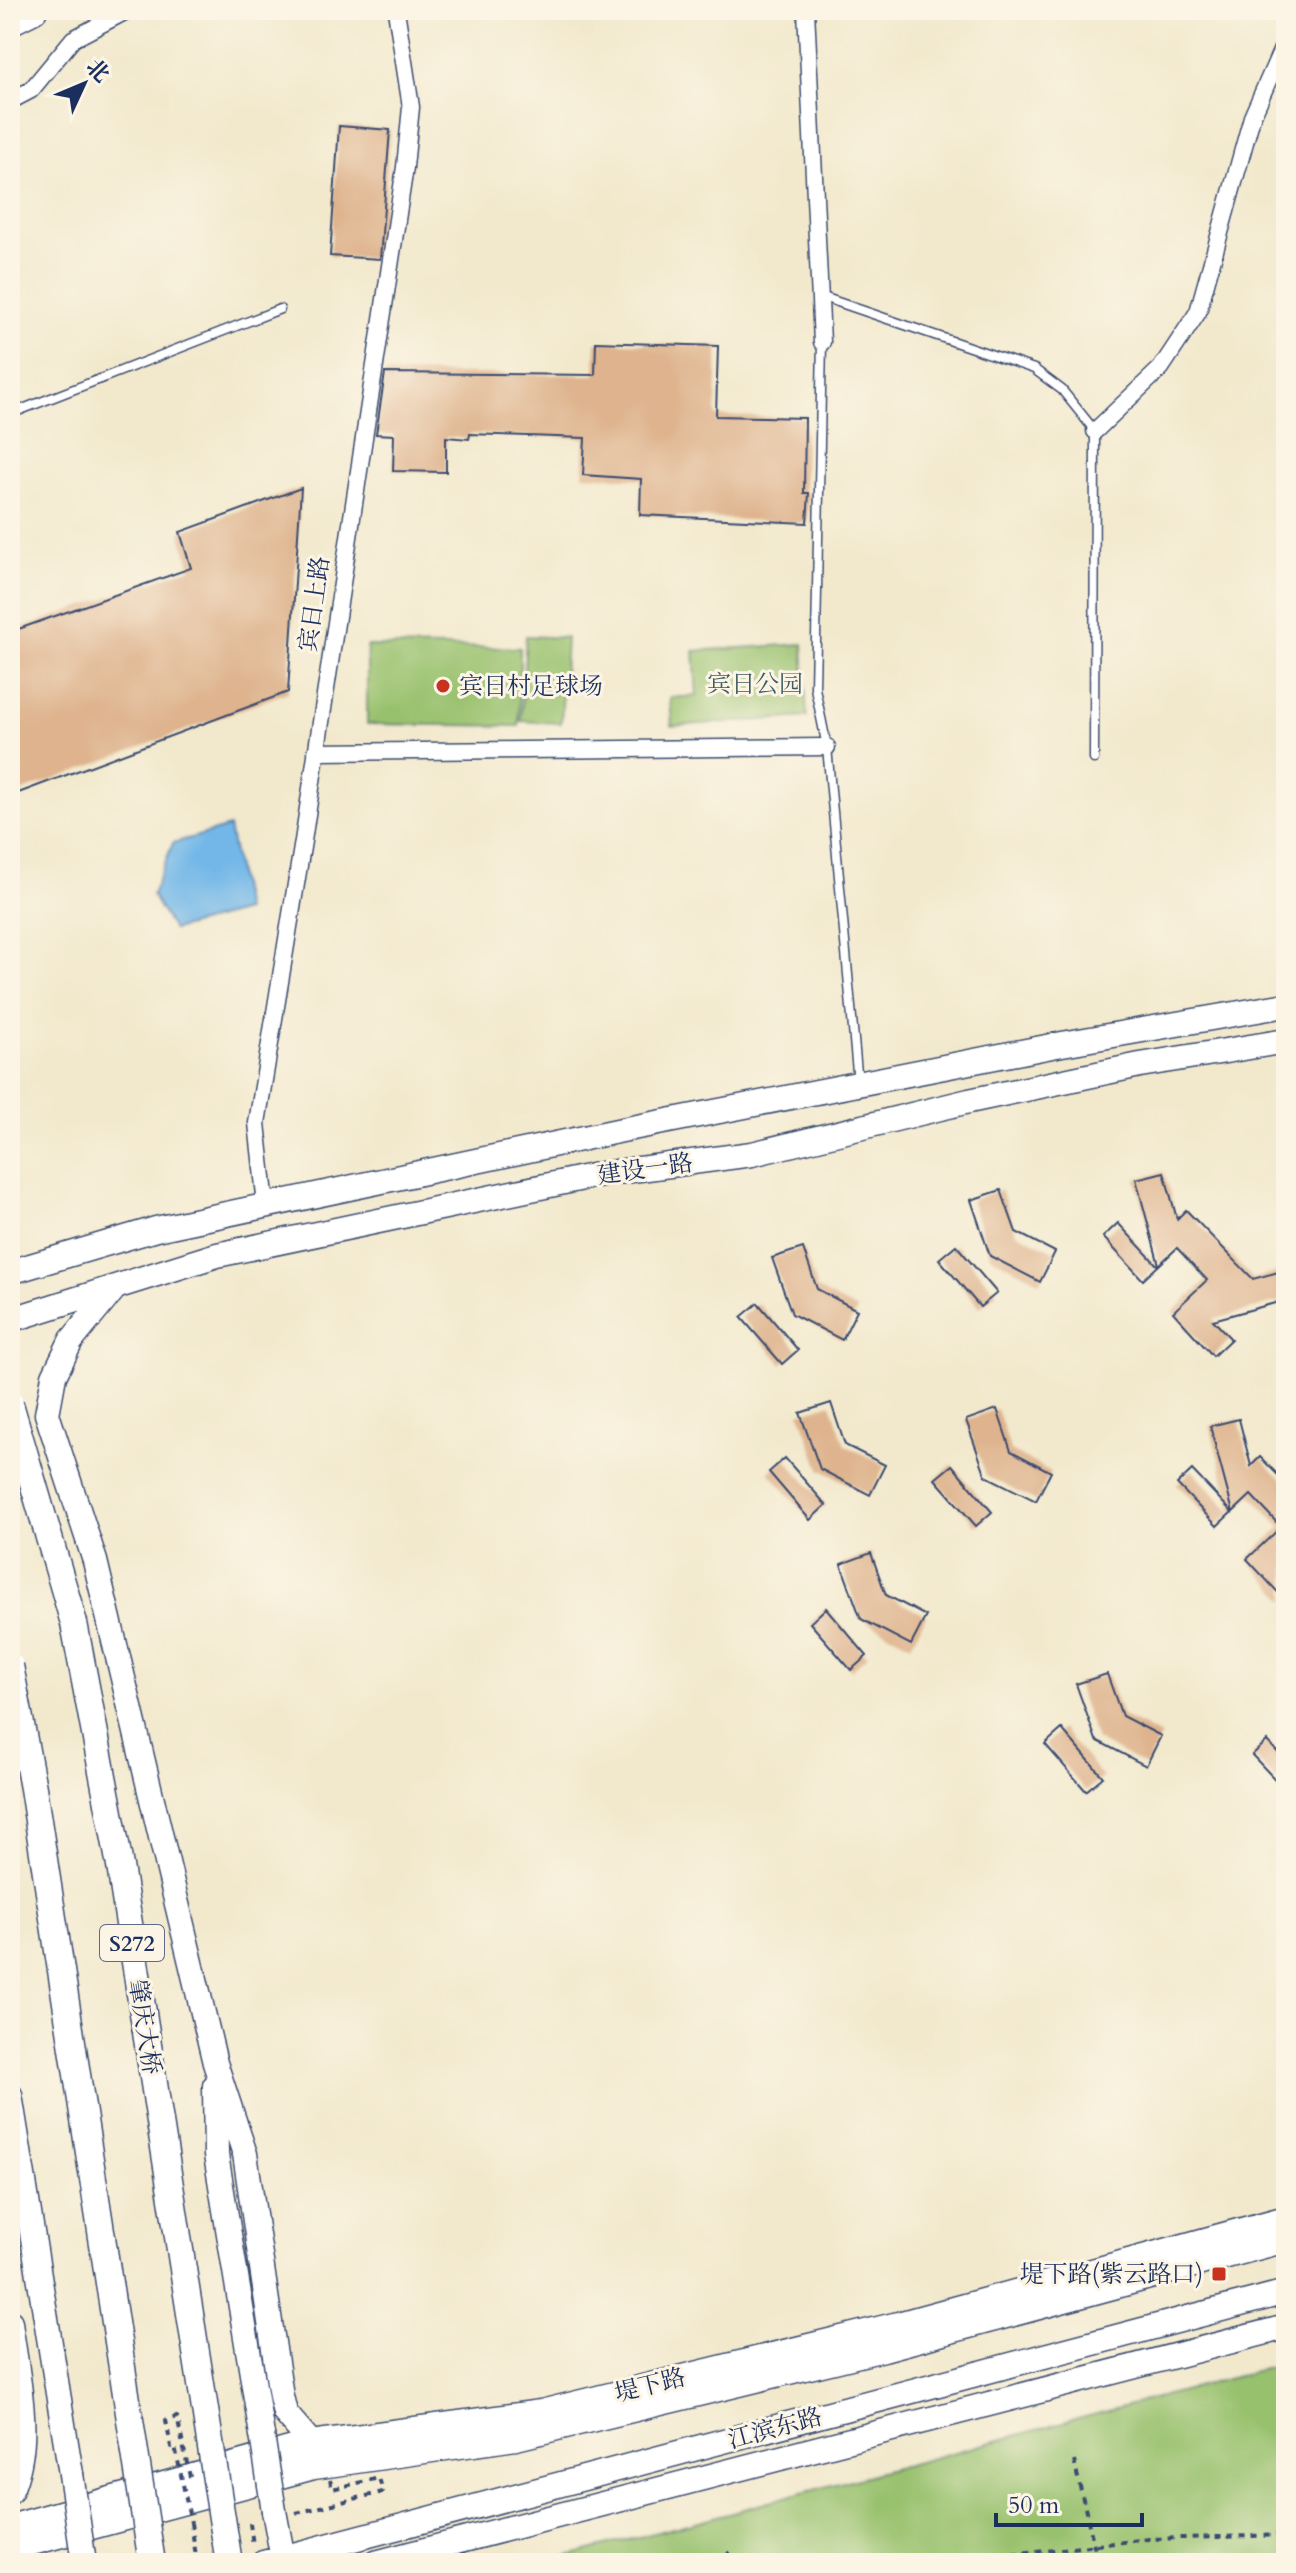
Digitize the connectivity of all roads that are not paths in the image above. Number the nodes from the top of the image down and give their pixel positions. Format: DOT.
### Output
graph roads {
  1 [pos="34,10"];
  2 [pos="128,10"];
  3 [pos="396,10"];
  4 [pos="806,10"];
  5 [pos="10,22"];
  6 [pos="1286,40"];
  7 [pos="10,101"];
  8 [pos="820,296"];
  9 [pos="280,309"];
  10 [pos="822,342"];
  11 [pos="10,414"];
  12 [pos="1095,431"];
  13 [pos="827,747"];
  14 [pos="316,752"];
  15 [pos="1094,759"];
  16 [pos="1286,1005"];
  17 [pos="1286,1041"];
  18 [pos="858,1083"];
  19 [pos="266,1205"];
  20 [pos="10,1272"];
  21 [pos="113,1290"];
  22 [pos="10,1320"];
  23 [pos="10,1404"];
  24 [pos="10,1666"];
  25 [pos="215,2063"];
  26 [pos="11,2117"];
  27 [pos="1286,2218"];
  28 [pos="1286,2240"];
  29 [pos="1286,2292"];
  30 [pos="10,2322"];
  31 [pos="1286,2327"];
  32 [pos="311,2443"];
  33 [pos="10,2492"];
  34 [pos="10,2527"];
  35 [pos="10,2549"];
  36 [pos="273,2561"];
  37 [pos="84,2563"];
  38 [pos="152,2563"];
  39 [pos="229,2563"];
  40 [pos="375,2563"];
  1 -- 5 [label="main road"];
  2 -- 7 [label="street"];
  3 -- 14 [label="street, 宾日上路"];
  4 -- 8 [label="street"];
  6 -- 12 [label="street"];
  8 -- 10 [label="street"];
  8 -- 12 [label="lane"];
  9 -- 11 [label="lane"];
  10 -- 13 [label="lane"];
  12 -- 15 [label="lane"];
  13 -- 14 [label="street"];
  13 -- 18 [label="lane"];
  14 -- 19 [label="street, 宾日上路"];
  16 -- 18 [label="street, 建设一路"];
  17 -- 21 [label="street, 建设一路"];
  18 -- 19 [label="street, 建设一路"];
  19 -- 20 [label="street, 建设一路"];
  21 -- 22 [label="street, 建设一路"];
  21 -- 25 [label="street"];
  23 -- 39 [label="main road, 肇庆大桥 / S272, bridge"];
  24 -- 38 [label="main road, bridge"];
  25 -- 32 [label="street"];
  25 -- 36 [label="street, bridge"];
  26 -- 37 [label="street, bridge"];
  27 -- 32 [label="street, 堤下路"];
  28 -- 35 [label="street, 堤下路"];
  29 -- 36 [label="street, 江滨东路"];
  30 -- 33 [label="street"];
  31 -- 40 [label="street, 江滨东路"];
  32 -- 34 [label="street, 堤下路"];
}
